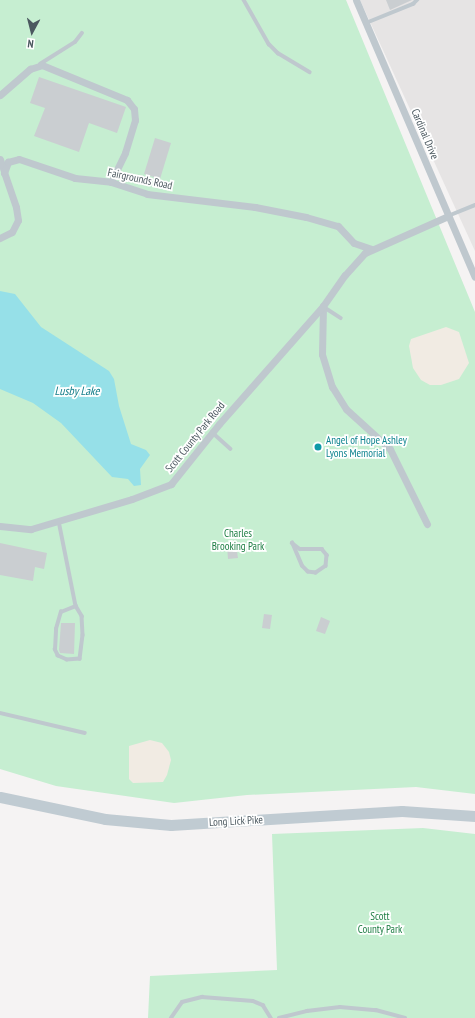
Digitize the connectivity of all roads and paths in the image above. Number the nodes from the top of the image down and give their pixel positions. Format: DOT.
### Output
graph roads {
  1 [pos="244,0"];
  2 [pos="356,0"];
  3 [pos="417,0"];
  4 [pos="366,23"];
  5 [pos="82,33"];
  6 [pos="37,66"];
  7 [pos="310,72"];
  8 [pos="0,95"];
  9 [pos="0,159"];
  10 [pos="4,172"];
  11 [pos="111,182"];
  12 [pos="475,205"];
  13 [pos="448,216"];
  14 [pos="0,238"];
  15 [pos="371,249"];
  16 [pos="475,277"];
  17 [pos="323,306"];
  18 [pos="341,318"];
  19 [pos="212,432"];
  20 [pos="231,449"];
  21 [pos="59,520"];
  22 [pos="427,524"];
  23 [pos="0,526"];
  24 [pos="292,542"];
  25 [pos="76,606"];
  26 [pos="0,713"];
  27 [pos="85,733"];
  28 [pos="0,797"];
  29 [pos="475,816"];
  30 [pos="171,1018"];
  31 [pos="271,1018"];
  32 [pos="279,1018"];
  33 [pos="405,1018"];
  1 -- 7 [label="lane"];
  2 -- 4 [label="street, Cardinal Drive"];
  3 -- 4 [label="lane"];
  4 -- 13 [label="street, Cardinal Drive"];
  5 -- 6 [label="lane"];
  6 -- 8 [label="street"];
  6 -- 11 [label="street"];
  9 -- 10 [label="street"];
  10 -- 11 [label="street, Fairgrounds Road"];
  10 -- 14 [label="street"];
  11 -- 15 [label="street, Fairgrounds Road"];
  12 -- 13 [label="lane"];
  13 -- 15 [label="street"];
  13 -- 16 [label="street, Cardinal Drive"];
  15 -- 17 [label="street, Scott County Park Road"];
  17 -- 18 [label="lane"];
  17 -- 19 [label="street, Scott County Park Road"];
  17 -- 22 [label="street"];
  19 -- 20 [label="lane"];
  19 -- 21 [label="street, Scott County Park Road"];
  21 -- 23 [label="street, Scott County Park Road"];
  21 -- 25 [label="lane"];
  24 -- 24 [label="lane"];
  25 -- 25 [label="lane"];
  26 -- 27 [label="lane"];
  28 -- 29 [label="main road, Long Lick Pike"];
  30 -- 31 [label="lane"];
  32 -- 33 [label="lane"];
}
